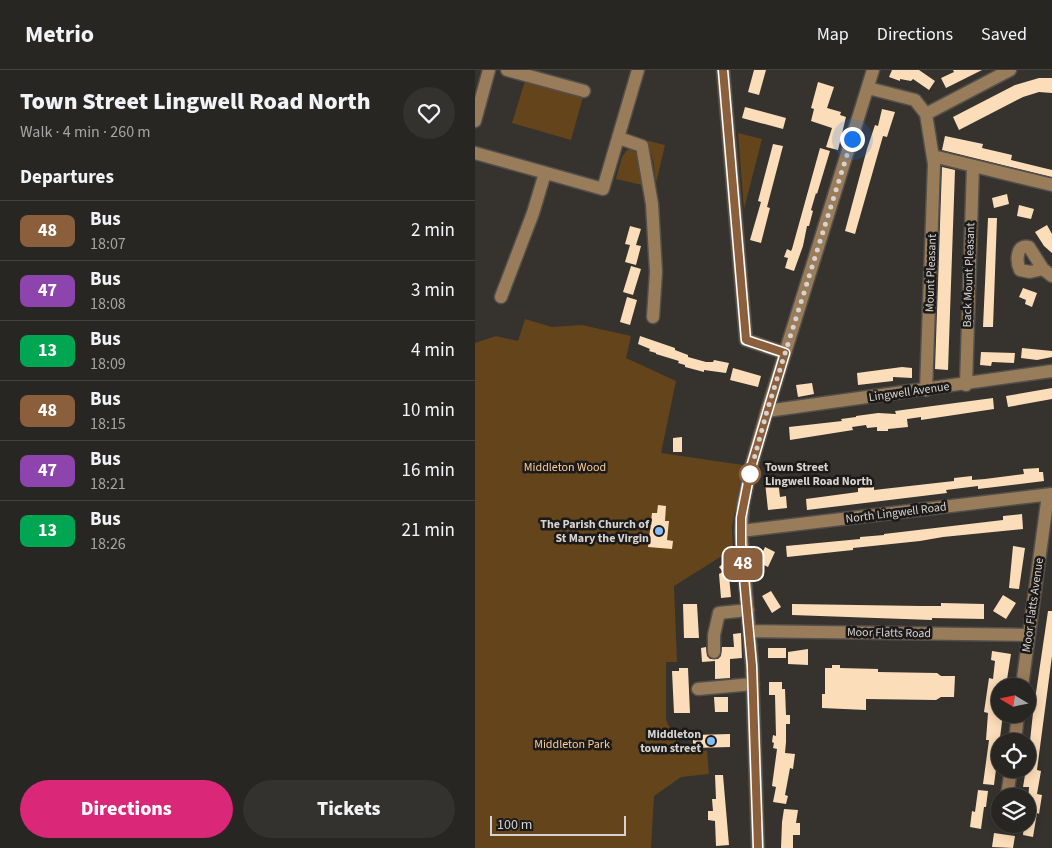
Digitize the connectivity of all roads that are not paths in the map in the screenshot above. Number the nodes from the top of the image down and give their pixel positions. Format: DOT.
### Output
graph roads {
  1 [pos="489,70"];
  2 [pos="507,70"];
  3 [pos="638,70"];
  4 [pos="723,70"];
  5 [pos="873,70"];
  6 [pos="1010,70"];
  7 [pos="868,88"];
  8 [pos="584,90"];
  9 [pos="926,114"];
  10 [pos="475,121"];
  11 [pos="619,138"];
  12 [pos="475,153"];
  13 [pos="933,156"];
  14 [pos="973,166"];
  15 [pos="545,173"];
  16 [pos="1052,185"];
  17 [pos="501,297"];
  18 [pos="653,317"];
  19 [pos="785,353"];
  20 [pos="1052,372"];
  21 [pos="966,385"];
  22 [pos="927,390"];
  23 [pos="767,411"];
  24 [pos="1050,494"];
  25 [pos="741,531"];
  26 [pos="748,610"];
  27 [pos="750,632"];
  28 [pos="1028,635"];
  29 [pos="714,652"];
  30 [pos="1023,678"];
  31 [pos="753,684"];
  32 [pos="698,689"];
  33 [pos="758,848"];
  1 -- 10 [label="street"];
  2 -- 8 [label="street"];
  3 -- 11 [label="street"];
  4 -- 19 [label="street"];
  5 -- 7 [label="street"];
  6 -- 9 [label="street"];
  7 -- 9 [label="street"];
  7 -- 19 [label="street"];
  9 -- 13 [label="street, Mount Pleasant"];
  11 -- 15 [label="street"];
  11 -- 18 [label="street"];
  12 -- 15 [label="street"];
  13 -- 14 [label="street"];
  13 -- 22 [label="street, Mount Pleasant"];
  14 -- 16 [label="street"];
  14 -- 21 [label="street, Back Mount Pleasant"];
  15 -- 17 [label="street"];
  19 -- 23 [label="street"];
  20 -- 21 [label="street, Lingwell Avenue"];
  21 -- 22 [label="street, Lingwell Avenue"];
  22 -- 23 [label="street, Lingwell Avenue"];
  23 -- 25 [label="street"];
  24 -- 25 [label="street, North Lingwell Road"];
  24 -- 28 [label="street, Moor Flatts Avenue"];
  25 -- 26 [label="street"];
  26 -- 27 [label="street"];
  26 -- 29 [label="street"];
  27 -- 28 [label="street, Moor Flatts Road"];
  27 -- 31 [label="street"];
  28 -- 30 [label="street, Moor Flatts Avenue"];
  31 -- 32 [label="street"];
  31 -- 33 [label="street"];
}
